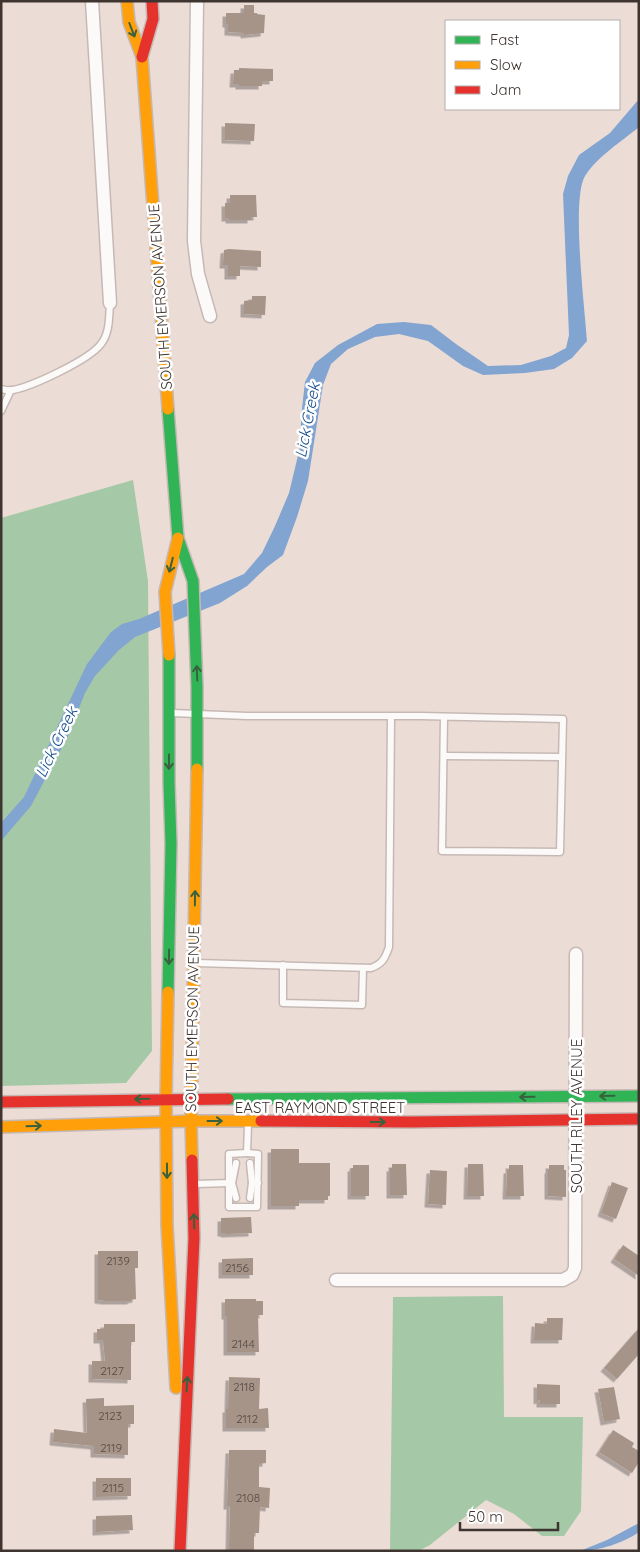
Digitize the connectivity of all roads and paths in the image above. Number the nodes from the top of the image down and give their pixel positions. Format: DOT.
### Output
graph roads {
  1 [pos="92,1"];
  2 [pos="127,1"];
  3 [pos="152,1"];
  4 [pos="197,1"];
  5 [pos="142,57"];
  6 [pos="110,303"];
  7 [pos="210,316"];
  8 [pos="1,390"];
  9 [pos="10,390"];
  10 [pos="1,411"];
  11 [pos="178,538"];
  12 [pos="169,713"];
  13 [pos="198,714"];
  14 [pos="391,717"];
  15 [pos="444,717"];
  16 [pos="444,756"];
  17 [pos="562,758"];
  18 [pos="576,954"];
  19 [pos="194,963"];
  20 [pos="283,965"];
  21 [pos="363,968"];
  22 [pos="576,1096"];
  23 [pos="639,1096"];
  24 [pos="166,1099"];
  25 [pos="191,1100"];
  26 [pos="1,1102"];
  27 [pos="639,1119"];
  28 [pos="190,1121"];
  29 [pos="576,1121"];
  30 [pos="166,1122"];
  31 [pos="248,1122"];
  32 [pos="1,1127"];
  33 [pos="247,1154"];
  34 [pos="236,1163"];
  35 [pos="250,1163"];
  36 [pos="236,1175"];
  37 [pos="249,1175"];
  38 [pos="193,1184"];
  39 [pos="232,1185"];
  40 [pos="253,1185"];
  41 [pos="236,1198"];
  42 [pos="250,1198"];
  43 [pos="336,1280"];
  44 [pos="182,1502"];
  45 [pos="180,1551"];
  1 -- 6 [label="street"];
  2 -- 5 [label="main road, SOUTH EMERSON AVENUE, one-way"];
  3 -- 5 [label="main road, SOUTH EMERSON AVENUE"];
  4 -- 7 [label="street"];
  5 -- 11 [label="main road, SOUTH EMERSON AVENUE"];
  6 -- 9 [label="lane"];
  8 -- 9 [label="lane"];
  9 -- 10 [label="lane"];
  11 -- 12 [label="main road, SOUTH EMERSON AVENUE, one-way"];
  13 -- 11 [label="main road, SOUTH EMERSON AVENUE, one-way"];
  12 -- 13 [label="lane"];
  12 -- 24 [label="main road, SOUTH EMERSON AVENUE, one-way"];
  13 -- 14 [label="lane"];
  19 -- 13 [label="main road, SOUTH EMERSON AVENUE, one-way"];
  14 -- 15 [label="lane"];
  14 -- 21 [label="lane"];
  15 -- 16 [label="lane"];
  15 -- 17 [label="lane"];
  16 -- 17 [label="lane"];
  16 -- 17 [label="lane"];
  18 -- 22 [label="street, SOUTH RILEY AVENUE"];
  19 -- 20 [label="lane"];
  19 -- 25 [label="main road, SOUTH EMERSON AVENUE"];
  20 -- 21 [label="lane"];
  20 -- 21 [label="lane"];
  23 -- 22 [label="main road, EAST RAYMOND STREET, one-way"];
  22 -- 25 [label="main road, EAST RAYMOND STREET, one-way"];
  22 -- 29 [label="street, SOUTH RILEY AVENUE"];
  24 -- 25 [label="main road, EAST RAYMOND STREET"];
  24 -- 26 [label="main road, EAST RAYMOND STREET, one-way"];
  24 -- 30 [label="main road, SOUTH EMERSON AVENUE"];
  25 -- 28 [label="main road, SOUTH EMERSON AVENUE"];
  27 -- 29 [label="main road, EAST RAYMOND STREET"];
  28 -- 30 [label="main road, EAST RAYMOND STREET"];
  28 -- 31 [label="main road, EAST RAYMOND STREET, one-way"];
  28 -- 38 [label="main road, SOUTH EMERSON AVENUE"];
  31 -- 29 [label="main road, EAST RAYMOND STREET, one-way"];
  29 -- 43 [label="street, SOUTH RILEY AVENUE"];
  32 -- 30 [label="main road, EAST RAYMOND STREET, one-way"];
  30 -- 44 [label="main road, SOUTH EMERSON AVENUE, one-way"];
  31 -- 33 [label="lane"];
  33 -- 39 [label="lane"];
  33 -- 40 [label="lane"];
  34 -- 39 [label="lane"];
  35 -- 40 [label="lane"];
  36 -- 39 [label="lane"];
  37 -- 40 [label="lane"];
  38 -- 39 [label="lane"];
  44 -- 38 [label="main road, SOUTH EMERSON AVENUE, one-way"];
  39 -- 40 [label="lane"];
  39 -- 41 [label="lane"];
  40 -- 42 [label="lane"];
  44 -- 45 [label="main road, SOUTH EMERSON AVENUE"];
}
